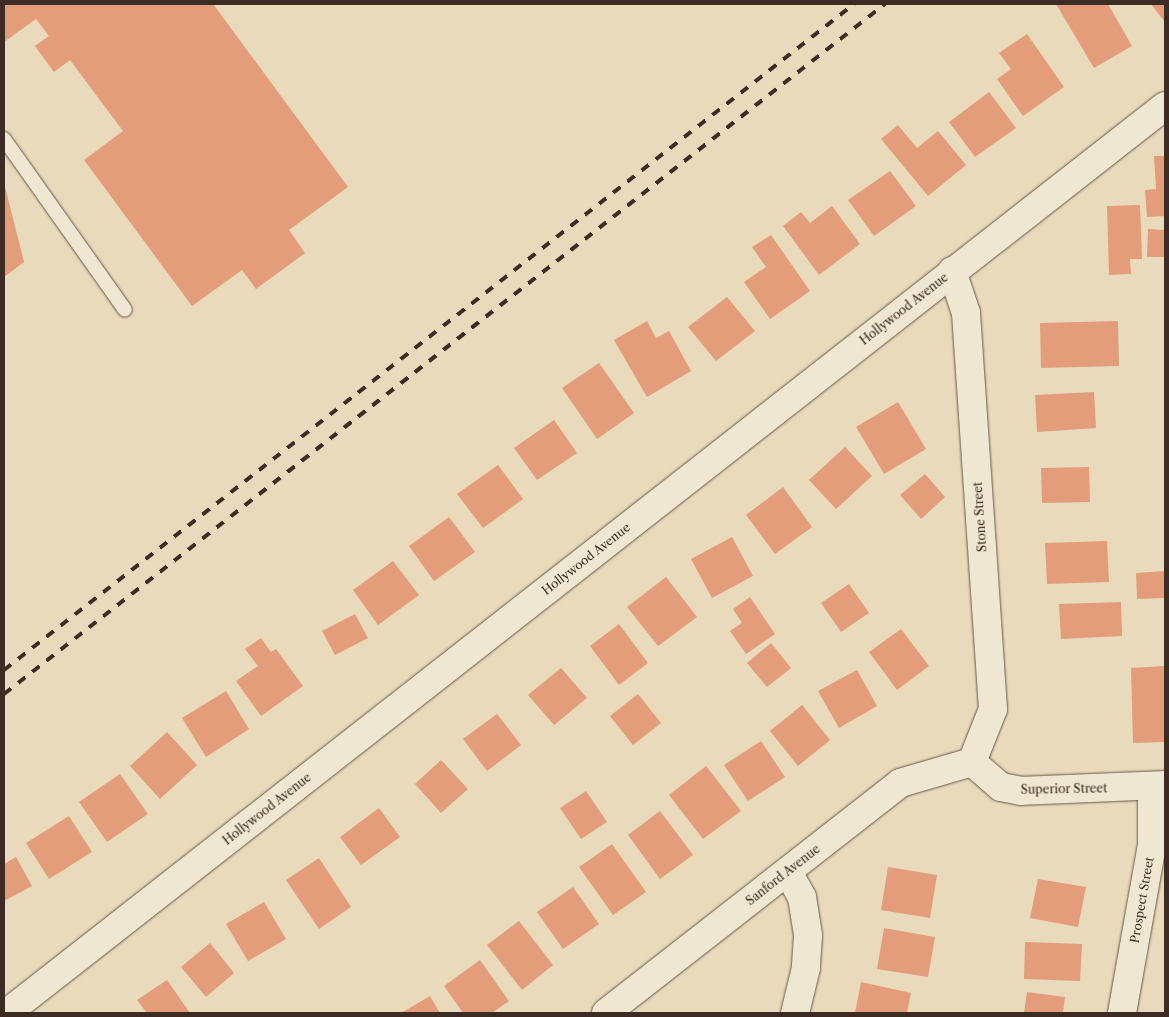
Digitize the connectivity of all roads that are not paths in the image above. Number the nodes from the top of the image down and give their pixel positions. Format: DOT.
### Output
graph roads {
  1 [pos="1165,106"];
  2 [pos="4,138"];
  3 [pos="952,271"];
  4 [pos="125,310"];
  5 [pos="972,762"];
  6 [pos="1159,786"];
  7 [pos="788,872"];
  8 [pos="7,1013"];
  9 [pos="606,1013"];
  10 [pos="795,1013"];
  11 [pos="1122,1013"];
  1 -- 3 [label="street, Hollywood Avenue"];
  2 -- 4 [label="lane"];
  3 -- 5 [label="street, Stone Street"];
  3 -- 8 [label="street, Hollywood Avenue"];
  5 -- 6 [label="street, Superior Street"];
  5 -- 7 [label="street, Sanford Avenue"];
  6 -- 11 [label="street, Prospect Street"];
  7 -- 9 [label="street, Sanford Avenue"];
  7 -- 10 [label="street"];
}
